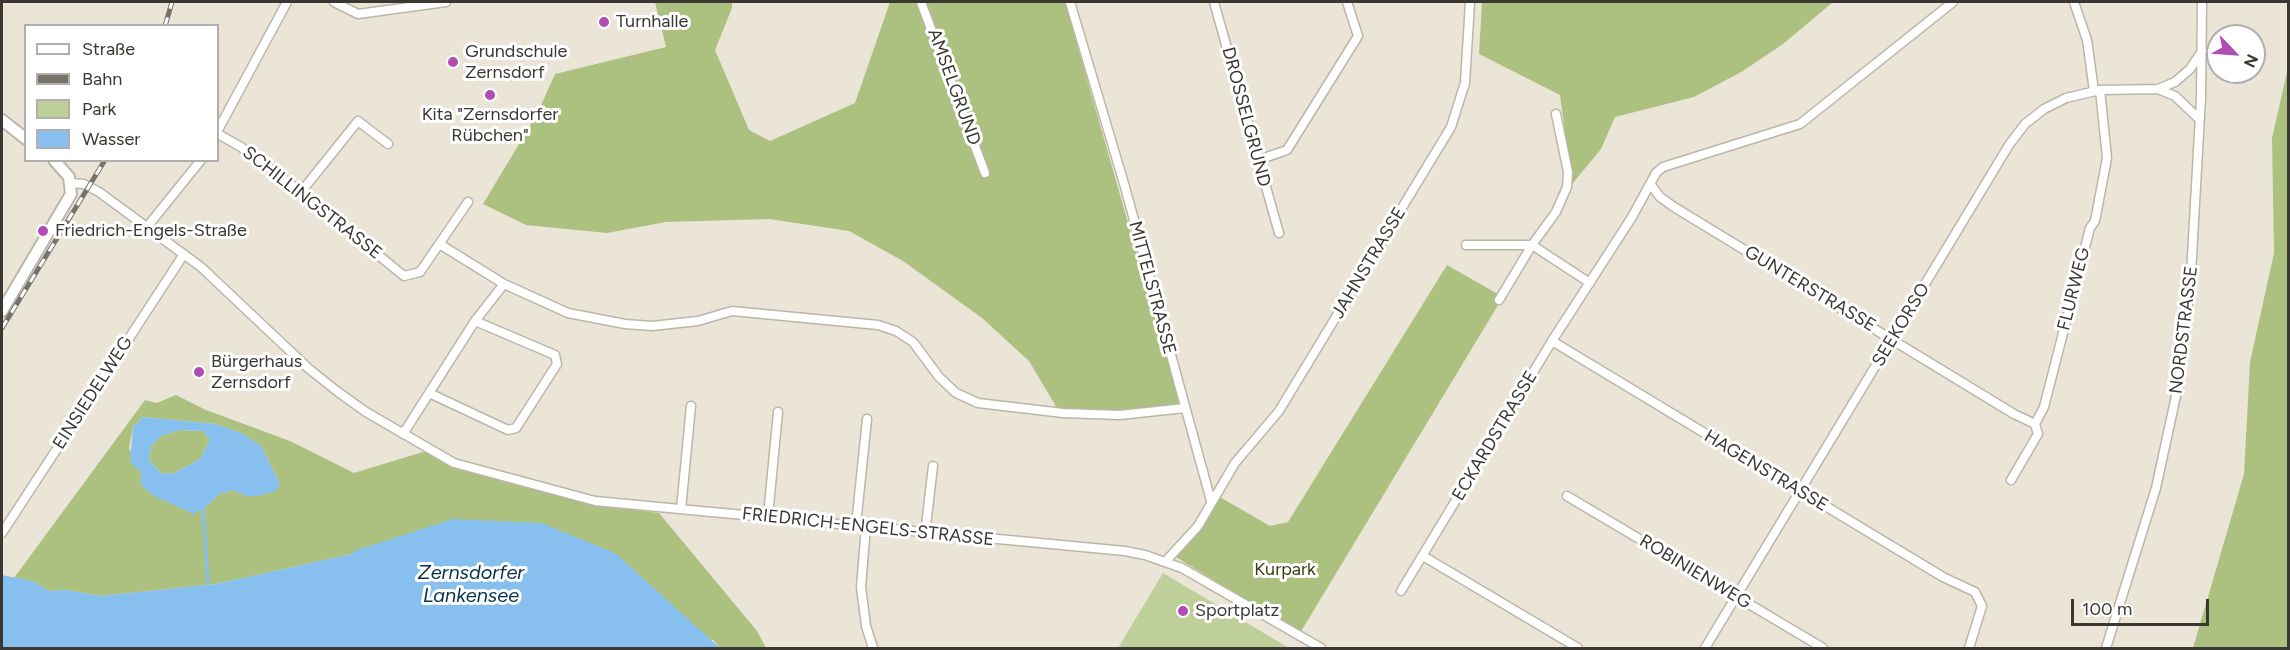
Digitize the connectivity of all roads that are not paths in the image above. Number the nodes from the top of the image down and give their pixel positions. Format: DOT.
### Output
graph roads {
  1 [pos="287,2"];
  2 [pos="334,2"];
  3 [pos="446,2"];
  4 [pos="921,2"];
  5 [pos="1070,2"];
  6 [pos="1214,2"];
  7 [pos="1347,2"];
  8 [pos="1470,2"];
  9 [pos="1953,2"];
  10 [pos="2074,2"];
  11 [pos="2202,2"];
  12 [pos="2202,51"];
  13 [pos="2158,89"];
  14 [pos="2097,90"];
  15 [pos="1556,114"];
  16 [pos="2199,119"];
  17 [pos="2,120"];
  18 [pos="219,130"];
  19 [pos="219,133"];
  20 [pos="24,137"];
  21 [pos="388,144"];
  22 [pos="1258,160"];
  23 [pos="56,162"];
  24 [pos="199,162"];
  25 [pos="985,173"];
  26 [pos="71,183"];
  27 [pos="1651,185"];
  28 [pos="301,192"];
  29 [pos="468,202"];
  30 [pos="147,227"];
  31 [pos="1279,233"];
  32 [pos="441,244"];
  33 [pos="1466,245"];
  34 [pos="1532,245"];
  35 [pos="184,254"];
  36 [pos="1590,283"];
  37 [pos="504,284"];
  38 [pos="1499,300"];
  39 [pos="2,311"];
  40 [pos="475,321"];
  41 [pos="1893,338"];
  42 [pos="1552,341"];
  43 [pos="429,393"];
  44 [pos="691,406"];
  45 [pos="1185,408"];
  46 [pos="778,412"];
  47 [pos="867,419"];
  48 [pos="2035,424"];
  49 [pos="403,434"];
  50 [pos="933,466"];
  51 [pos="2011,480"];
  52 [pos="1799,492"];
  53 [pos="1567,496"];
  54 [pos="1211,501"];
  55 [pos="681,509"];
  56 [pos="768,516"];
  57 [pos="856,525"];
  58 [pos="866,526"];
  59 [pos="2,532"];
  60 [pos="925,534"];
  61 [pos="1423,556"];
  62 [pos="1166,561"];
  63 [pos="1401,591"];
  64 [pos="1736,597"];
  65 [pos="873,648"];
  66 [pos="1321,648"];
  67 [pos="1578,648"];
  68 [pos="1705,648"];
  69 [pos="1823,648"];
  70 [pos="1969,648"];
  71 [pos="2106,648"];
  1 -- 18 [label="street"];
  2 -- 3 [label="street"];
  4 -- 25 [label="street, AMSELGRUND"];
  5 -- 45 [label="street, MITTELSTRASSE"];
  6 -- 22 [label="street, DROSSELGRUND"];
  7 -- 22 [label="street"];
  8 -- 54 [label="street, JAHNSTRASSE"];
  9 -- 27 [label="street, ECKARDSTRASSE"];
  10 -- 14 [label="street, FLURWEG"];
  11 -- 12 [label="street, NORDSTRASSE"];
  12 -- 13 [label="street, SEEKORSO"];
  12 -- 16 [label="street, NORDSTRASSE"];
  13 -- 14 [label="street, SEEKORSO"];
  13 -- 16 [label="street"];
  14 -- 41 [label="street, SEEKORSO"];
  14 -- 48 [label="street, FLURWEG"];
  15 -- 34 [label="street"];
  16 -- 71 [label="street, NORDSTRASSE"];
  17 -- 20 [label="street"];
  19 -- 28 [label="street, SCHILLINGSTRASSE"];
  21 -- 28 [label="street"];
  22 -- 31 [label="street, DROSSELGRUND"];
  23 -- 26 [label="street"];
  24 -- 30 [label="street"];
  26 -- 30 [label="street, FRIEDRICH-ENGELS-STRASSE"];
  26 -- 39 [label="street"];
  27 -- 36 [label="street, ECKARDSTRASSE"];
  27 -- 41 [label="street, GUNTERSTRASSE"];
  28 -- 32 [label="street, SCHILLINGSTRASSE"];
  29 -- 32 [label="street"];
  30 -- 35 [label="street, FRIEDRICH-ENGELS-STRASSE"];
  32 -- 37 [label="street"];
  33 -- 34 [label="street"];
  34 -- 36 [label="street"];
  34 -- 38 [label="street"];
  35 -- 49 [label="street, FRIEDRICH-ENGELS-STRASSE"];
  35 -- 59 [label="street, EINSIEDELWEG"];
  36 -- 42 [label="street, ECKARDSTRASSE"];
  37 -- 40 [label="street"];
  37 -- 45 [label="street"];
  40 -- 43 [label="street"];
  40 -- 43 [label="street"];
  41 -- 48 [label="street, GUNTERSTRASSE"];
  41 -- 52 [label="street, SEEKORSO"];
  42 -- 52 [label="street, HAGENSTRASSE"];
  42 -- 61 [label="street, ECKARDSTRASSE"];
  43 -- 49 [label="street"];
  44 -- 55 [label="street"];
  45 -- 54 [label="street, MITTELSTRASSE"];
  46 -- 56 [label="street"];
  47 -- 57 [label="street"];
  48 -- 51 [label="street, FLURWEG"];
  49 -- 55 [label="street, FRIEDRICH-ENGELS-STRASSE"];
  50 -- 60 [label="street"];
  52 -- 64 [label="street, SEEKORSO"];
  52 -- 70 [label="street, HAGENSTRASSE"];
  53 -- 64 [label="street, ROBINIENWEG"];
  54 -- 62 [label="street"];
  55 -- 56 [label="street, FRIEDRICH-ENGELS-STRASSE"];
  56 -- 57 [label="street, FRIEDRICH-ENGELS-STRASSE"];
  57 -- 58 [label="street, FRIEDRICH-ENGELS-STRASSE"];
  58 -- 60 [label="street, FRIEDRICH-ENGELS-STRASSE"];
  58 -- 65 [label="street"];
  60 -- 62 [label="street, FRIEDRICH-ENGELS-STRASSE"];
  61 -- 63 [label="street, ECKARDSTRASSE"];
  61 -- 67 [label="street"];
  62 -- 66 [label="street, FRIEDRICH-ENGELS-STRASSE"];
  64 -- 68 [label="street, SEEKORSO"];
  64 -- 69 [label="street, ROBINIENWEG"];
}
